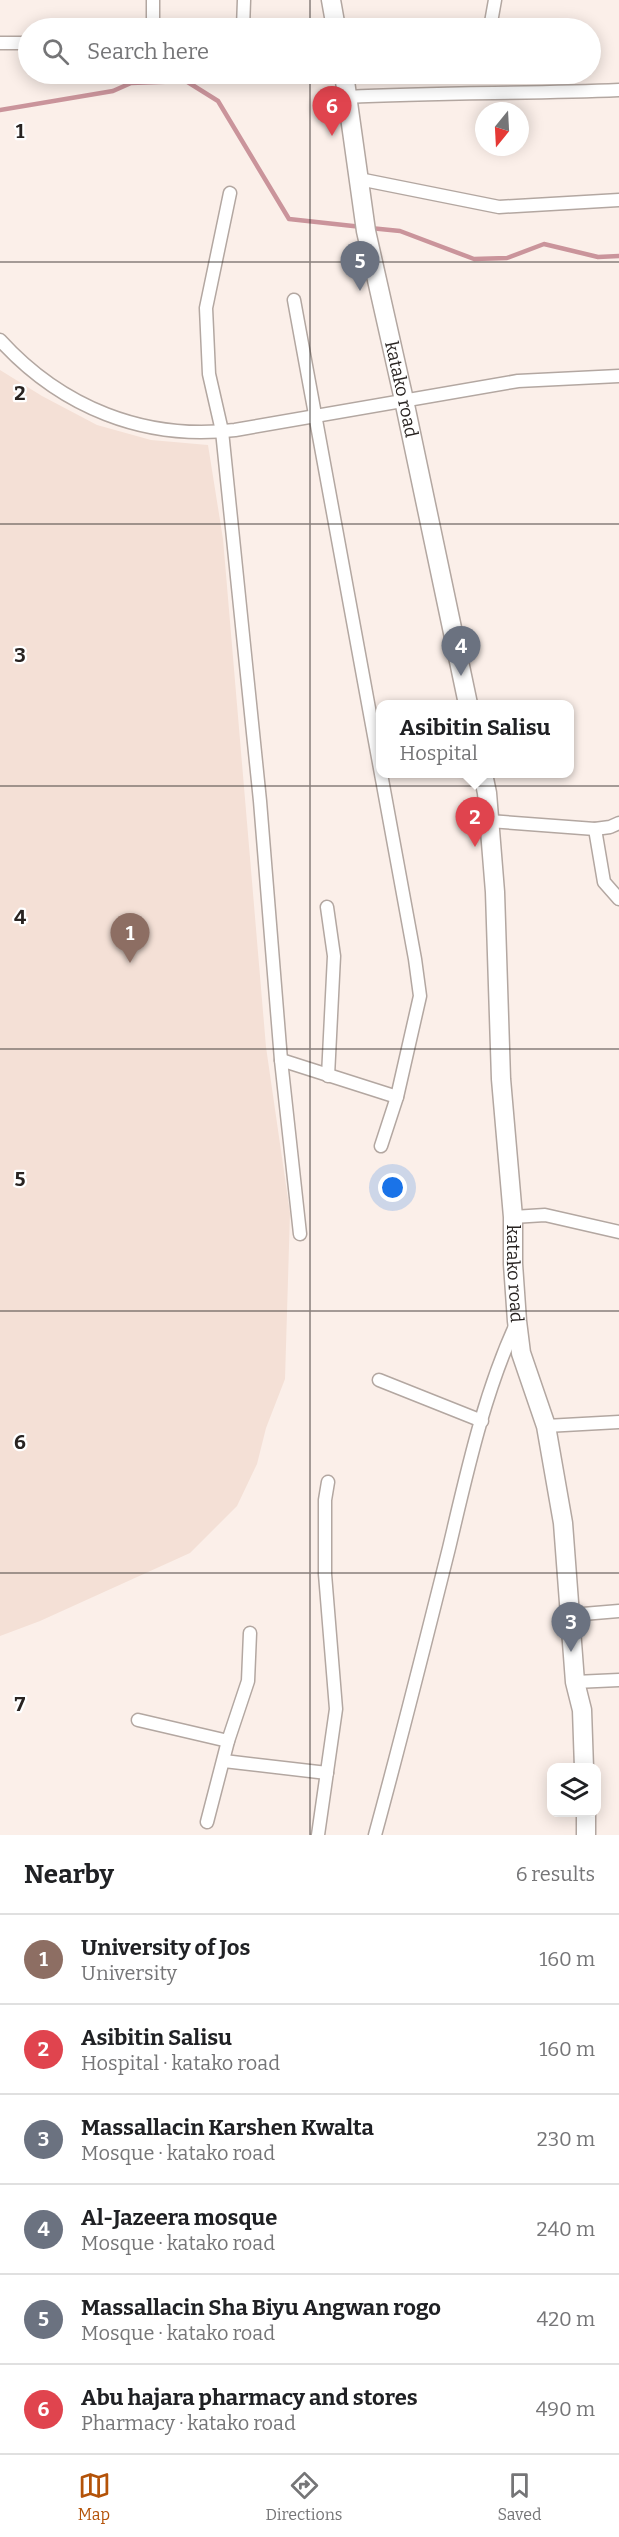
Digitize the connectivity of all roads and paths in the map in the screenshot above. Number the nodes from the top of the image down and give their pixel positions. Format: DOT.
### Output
graph roads {
  1 [pos="153,0"];
  2 [pos="244,0"];
  3 [pos="331,0"];
  4 [pos="495,0"];
  5 [pos="153,18"];
  6 [pos="243,18"];
  7 [pos="334,18"];
  8 [pos="492,18"];
  9 [pos="0,43"];
  10 [pos="18,43"];
  11 [pos="346,84"];
  12 [pos="619,90"];
  13 [pos="348,97"];
  14 [pos="359,179"];
  15 [pos="230,193"];
  16 [pos="619,200"];
  17 [pos="294,300"];
  18 [pos="0,340"];
  19 [pos="619,376"];
  20 [pos="405,400"];
  21 [pos="315,416"];
  22 [pos="222,431"];
  23 [pos="467,700"];
  24 [pos="376,744"];
  25 [pos="382,778"];
  26 [pos="484,778"];
  27 [pos="489,821"];
  28 [pos="619,823"];
  29 [pos="595,829"];
  30 [pos="619,899"];
  31 [pos="327,907"];
  32 [pos="281,1060"];
  33 [pos="328,1076"];
  34 [pos="397,1097"];
  35 [pos="381,1146"];
  36 [pos="513,1218"];
  37 [pos="619,1232"];
  38 [pos="300,1234"];
  39 [pos="517,1321"];
  40 [pos="379,1380"];
  41 [pos="482,1421"];
  42 [pos="619,1422"];
  43 [pos="546,1426"];
  44 [pos="328,1482"];
  45 [pos="619,1611"];
  46 [pos="571,1615"];
  47 [pos="250,1634"];
  48 [pos="619,1680"];
  49 [pos="575,1682"];
  50 [pos="138,1719"];
  51 [pos="228,1741"];
  52 [pos="224,1761"];
  53 [pos="584,1763"];
  54 [pos="327,1773"];
  55 [pos="586,1817"];
  56 [pos="207,1822"];
  57 [pos="318,1835"];
  58 [pos="375,1835"];
  59 [pos="586,1835"];
  1 -- 5 [label="street"];
  2 -- 6 [label="street"];
  3 -- 7 [label="street"];
  4 -- 8 [label="street"];
  9 -- 10 [label="street"];
  11 -- 13 [label="street, katako road"];
  12 -- 13 [label="street"];
  13 -- 14 [label="street, katako road"];
  14 -- 16 [label="street"];
  14 -- 20 [label="street, katako road"];
  15 -- 22 [label="street"];
  17 -- 21 [label="street"];
  18 -- 22 [label="street"];
  19 -- 20 [label="street"];
  20 -- 21 [label="street"];
  20 -- 23 [label="street, katako road"];
  21 -- 22 [label="street"];
  21 -- 24 [label="street"];
  22 -- 32 [label="street"];
  25 -- 34 [label="street"];
  26 -- 27 [label="street, katako road"];
  27 -- 29 [label="street"];
  27 -- 36 [label="street, katako road"];
  28 -- 29 [label="street"];
  29 -- 30 [label="street"];
  31 -- 33 [label="street"];
  32 -- 33 [label="street"];
  32 -- 38 [label="street"];
  33 -- 34 [label="street"];
  34 -- 35 [label="street"];
  36 -- 37 [label="street"];
  36 -- 39 [label="street, katako road"];
  39 -- 41 [label="street"];
  39 -- 43 [label="street, katako road"];
  40 -- 41 [label="street"];
  41 -- 58 [label="street"];
  42 -- 43 [label="street"];
  43 -- 46 [label="street, katako road"];
  44 -- 54 [label="street"];
  45 -- 46 [label="street"];
  46 -- 49 [label="street, katako road"];
  47 -- 51 [label="street"];
  48 -- 49 [label="street"];
  49 -- 53 [label="street, katako road"];
  50 -- 51 [label="street"];
  51 -- 52 [label="street"];
  52 -- 54 [label="street"];
  52 -- 56 [label="street"];
  54 -- 57 [label="street"];
  55 -- 59 [label="street"];
}
